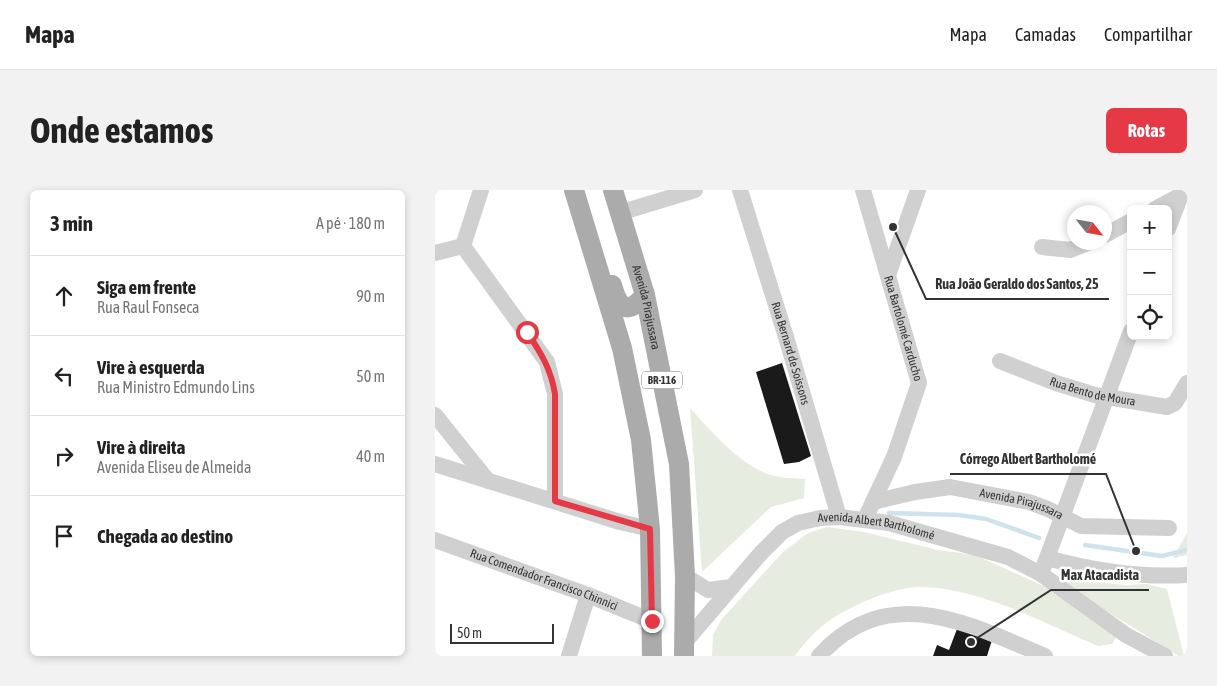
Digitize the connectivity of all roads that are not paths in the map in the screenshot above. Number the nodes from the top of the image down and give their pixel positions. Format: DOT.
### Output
graph roads {
  1 [pos="481,190"];
  2 [pos="574,190"];
  3 [pos="613,190"];
  4 [pos="695,190"];
  5 [pos="740,190"];
  6 [pos="863,190"];
  7 [pos="918,190"];
  8 [pos="1182,193"];
  9 [pos="1162,205"];
  10 [pos="619,213"];
  11 [pos="1172,219"];
  12 [pos="1127,223"];
  13 [pos="1112,231"];
  14 [pos="463,246"];
  15 [pos="1042,247"];
  16 [pos="1067,250"];
  17 [pos="435,253"];
  18 [pos="599,270"];
  19 [pos="888,275"];
  20 [pos="645,295"];
  21 [pos="1128,340"];
  22 [pos="622,348"];
  23 [pos="1000,361"];
  24 [pos="1184,388"];
  25 [pos="1107,398"];
  26 [pos="668,409"];
  27 [pos="435,415"];
  28 [pos="435,464"];
  29 [pos="488,482"];
  30 [pos="555,501"];
  31 [pos="873,502"];
  32 [pos="1063,516"];
  33 [pos="839,517"];
  34 [pos="865,519"];
  35 [pos="1169,528"];
  36 [pos="650,529"];
  37 [pos="435,540"];
  38 [pos="1047,558"];
  39 [pos="1041,574"];
  40 [pos="1187,575"];
  41 [pos="685,576"];
  42 [pos="731,587"];
  43 [pos="588,595"];
  44 [pos="652,621"];
  45 [pos="684,650"];
  46 [pos="569,656"];
  47 [pos="652,656"];
  48 [pos="819,656"];
  49 [pos="1045,656"];
  50 [pos="1165,656"];
  1 -- 14 [label="street"];
  2 -- 18 [label="main road, BR-116"];
  3 -- 10 [label="main road, Avenida Pirajussara / BR-116"];
  4 -- 10 [label="street"];
  5 -- 33 [label="street, Rua Bernard de Soissons"];
  6 -- 19 [label="street, Rua Bartolomé Carducho"];
  7 -- 19 [label="street"];
  8 -- 9 [label="street"];
  8 -- 11 [label="street"];
  10 -- 20 [label="main road, Avenida Pirajussara / BR-116"];
  12 -- 13 [label="street"];
  14 -- 17 [label="street"];
  14 -- 30 [label="street"];
  15 -- 16 [label="street"];
  18 -- 20 [label="main road"];
  18 -- 22 [label="main road, BR-116"];
  19 -- 31 [label="street, Rua Bartolomé Carducho"];
  20 -- 26 [label="main road, Avenida Pirajussara / BR-116"];
  21 -- 25 [label="street"];
  22 -- 26 [label="main road"];
  22 -- 36 [label="main road, BR-116"];
  23 -- 25 [label="street, Rua Bento de Moura"];
  24 -- 25 [label="street, Rua Bento de Moura"];
  25 -- 32 [label="street"];
  26 -- 41 [label="main road, Avenida Pirajussara / BR-116"];
  27 -- 29 [label="street"];
  28 -- 29 [label="street"];
  29 -- 30 [label="street"];
  30 -- 36 [label="street"];
  31 -- 32 [label="street, Avenida Pirajussara"];
  31 -- 34 [label="street, Rua Bartolomé Carducho"];
  32 -- 35 [label="street, Avenida Pirajussara"];
  32 -- 38 [label="street"];
  33 -- 34 [label="street, Avenida Albert Bartholomé"];
  33 -- 42 [label="street, Avenida Albert Bartholomé"];
  34 -- 39 [label="street, Avenida Albert Bartholomé"];
  36 -- 44 [label="main road, BR-116"];
  37 -- 43 [label="street, Rua Comendador Francisco Chinnici"];
  38 -- 39 [label="street"];
  38 -- 40 [label="street"];
  39 -- 50 [label="street, Avenida Albert Bartholomé"];
  41 -- 42 [label="street"];
  41 -- 45 [label="main road, BR-116"];
  42 -- 45 [label="street, Avenida Albert Bartholomé"];
  43 -- 44 [label="street, Rua Comendador Francisco Chinnici"];
  43 -- 46 [label="street"];
  44 -- 47 [label="main road, BR-116"];
  48 -- 49 [label="street"];
}
